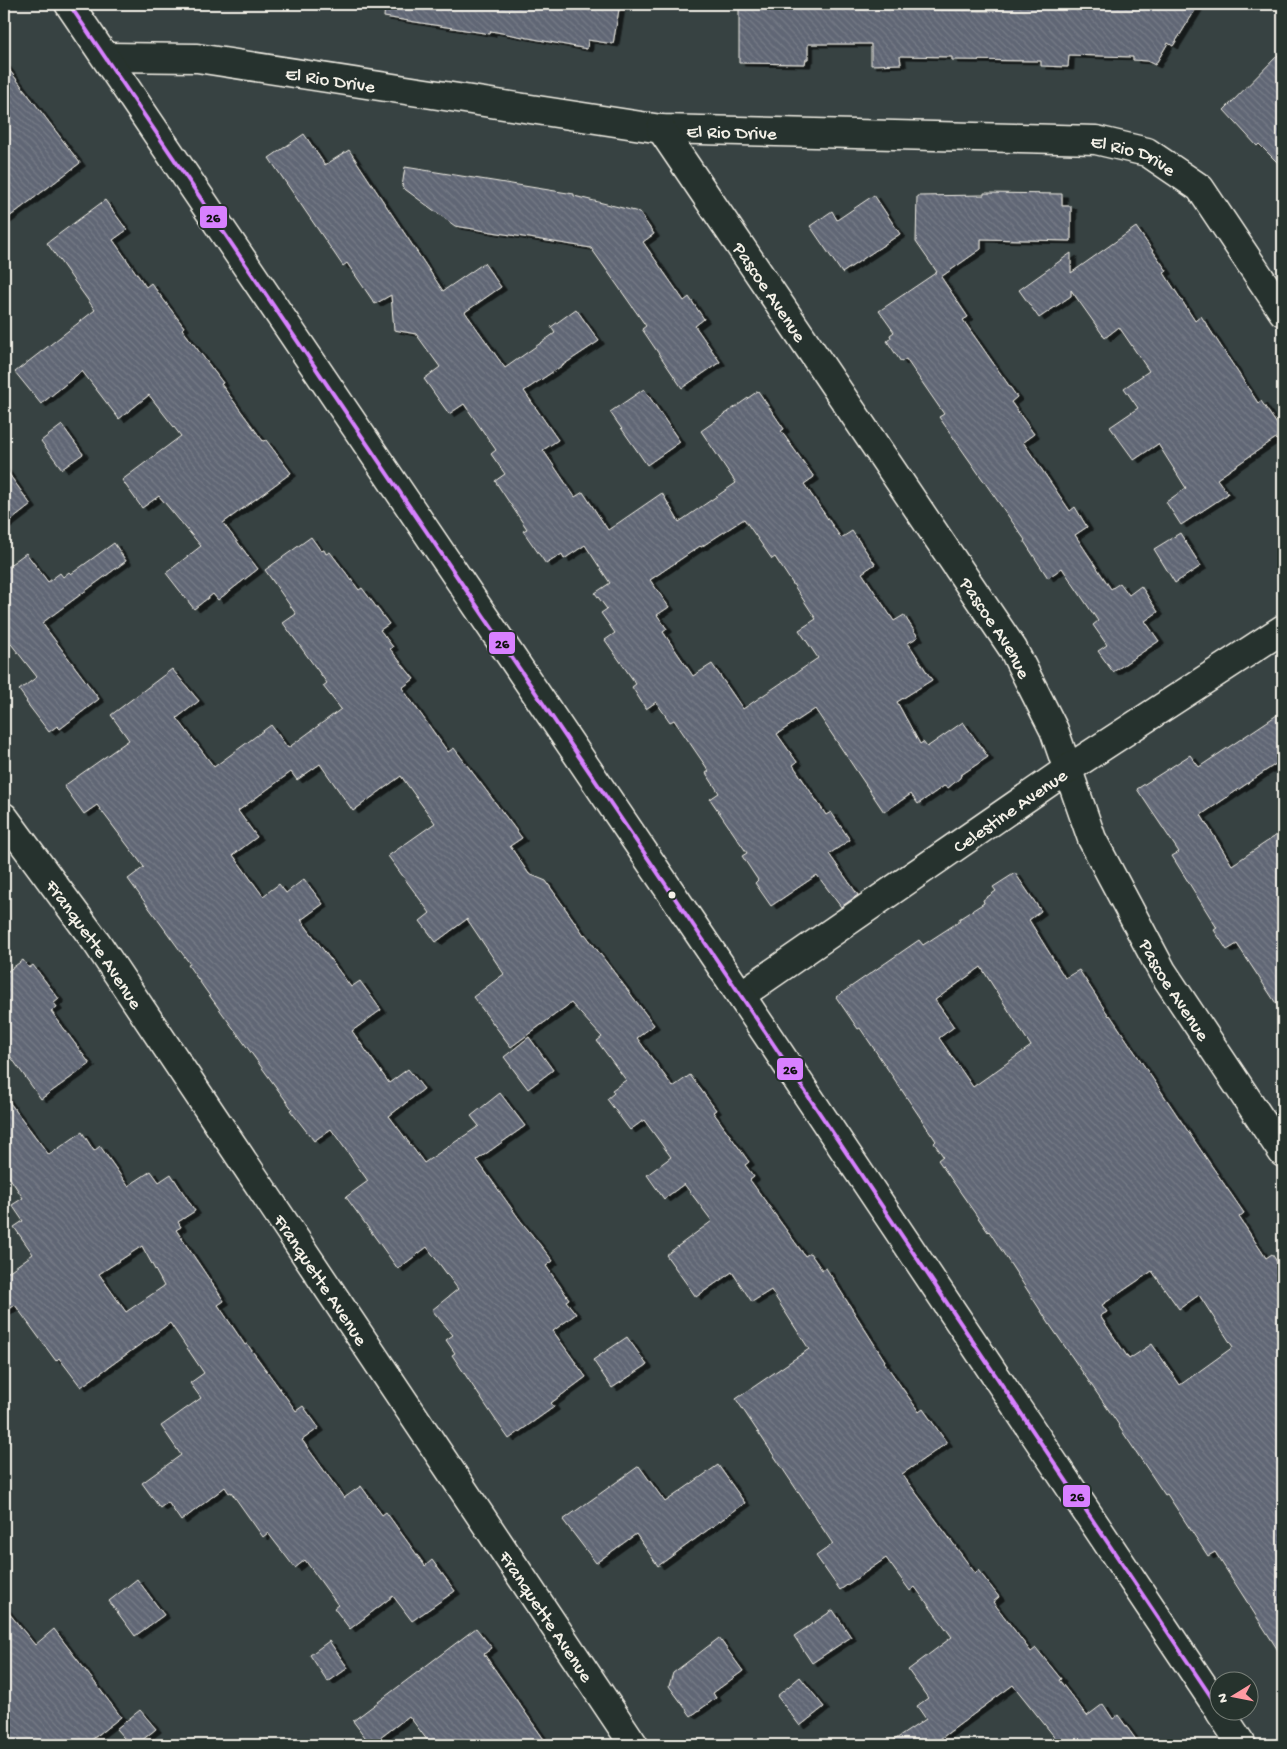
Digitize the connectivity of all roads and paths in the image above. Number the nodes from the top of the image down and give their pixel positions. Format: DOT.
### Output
graph roads {
  1 [pos="69,4"];
  2 [pos="106,57"];
  3 [pos="661,129"];
  4 [pos="1283,312"];
  5 [pos="1283,630"];
  6 [pos="1068,769"];
  7 [pos="4,817"];
  8 [pos="741,995"];
  9 [pos="1283,1153"];
  10 [pos="1210,1696"];
  11 [pos="1227,1722"];
  12 [pos="634,1745"];
  13 [pos="1242,1745"];
  1 -- 2 [label="street"];
  2 -- 3 [label="street, El Rio Drive"];
  2 -- 8 [label="street"];
  3 -- 4 [label="street, El Rio Drive"];
  3 -- 6 [label="street, Pascoe Avenue"];
  5 -- 6 [label="street, Celestine Avenue"];
  6 -- 8 [label="street, Celestine Avenue"];
  6 -- 9 [label="street, Pascoe Avenue"];
  7 -- 12 [label="street, Franquette Avenue"];
  8 -- 10 [label="street"];
  11 -- 13 [label="street"];
}
